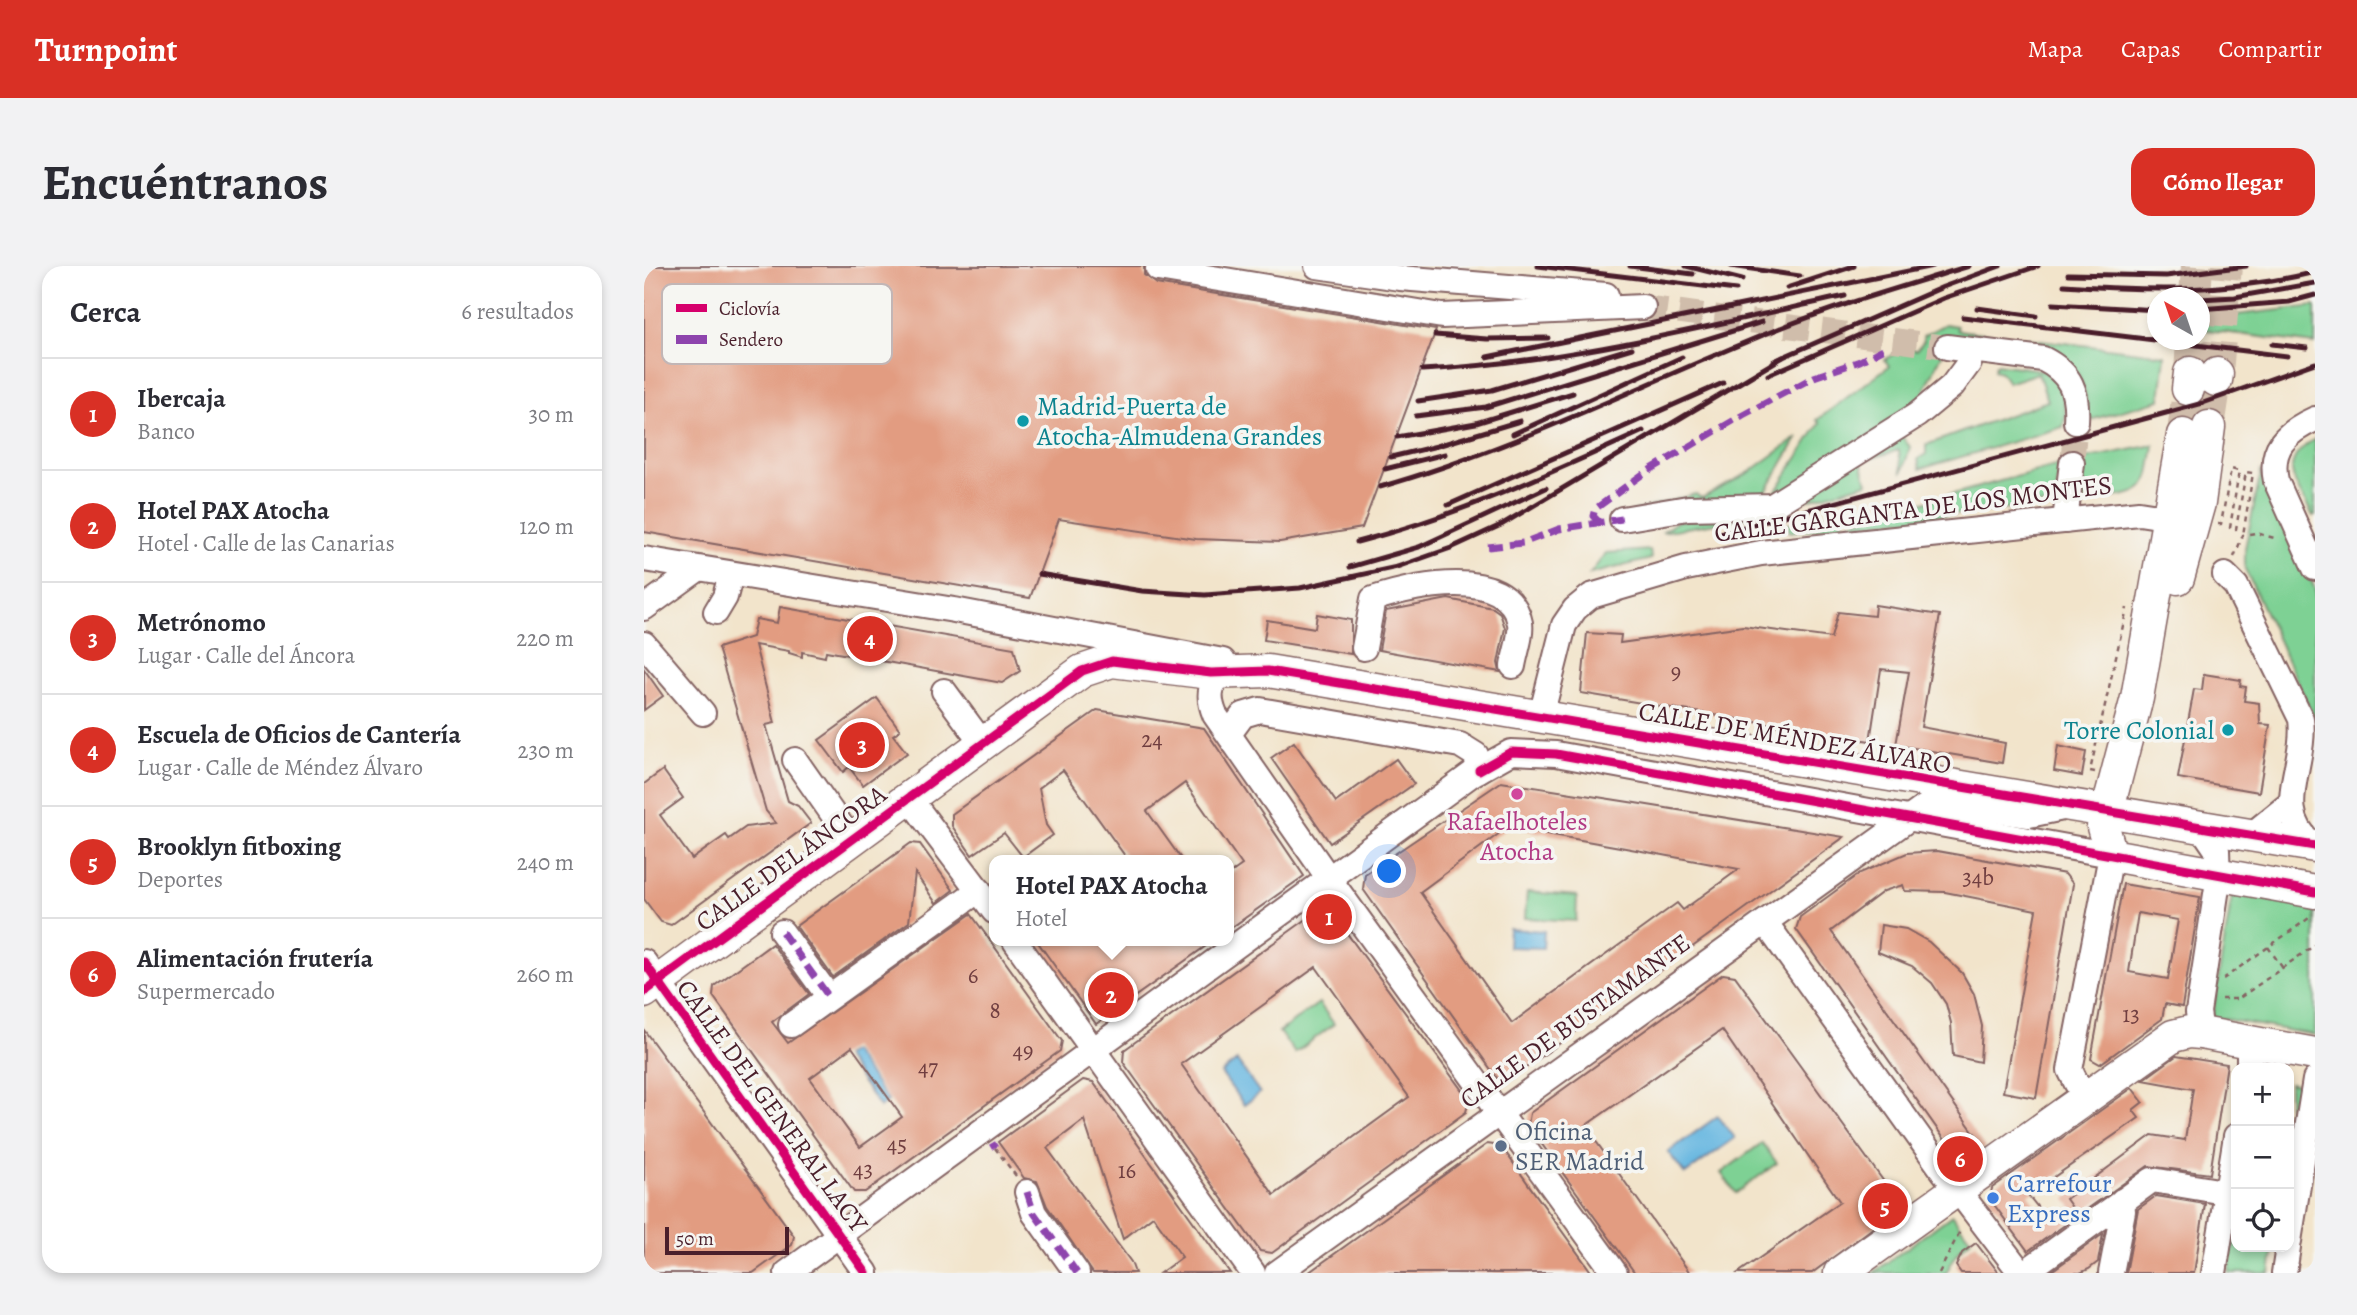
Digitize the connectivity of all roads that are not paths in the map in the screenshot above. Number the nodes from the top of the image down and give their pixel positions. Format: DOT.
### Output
graph roads {
  1 [pos="1317,266"];
  2 [pos="1158,269"];
  3 [pos="1947,347"];
  4 [pos="1972,351"];
  5 [pos="2315,419"];
  6 [pos="2076,422"];
  7 [pos="2072,463"];
  8 [pos="2171,518"];
  9 [pos="1622,519"];
  10 [pos="2065,521"];
  11 [pos="644,559"];
  12 [pos="2315,568"];
  13 [pos="698,569"];
  14 [pos="731,574"];
  15 [pos="2225,575"];
  16 [pos="644,608"];
  17 [pos="716,612"];
  18 [pos="1518,639"];
  19 [pos="1558,643"];
  20 [pos="644,644"];
  21 [pos="1364,648"];
  22 [pos="1513,666"];
  23 [pos="1268,671"];
  24 [pos="1225,673"];
  25 [pos="944,691"];
  26 [pos="2137,698"];
  27 [pos="704,713"];
  28 [pos="1541,716"];
  29 [pos="1230,734"];
  30 [pos="983,744"];
  31 [pos="795,760"];
  32 [pos="1479,770"];
  33 [pos="909,798"];
  34 [pos="2291,803"];
  35 [pos="2058,810"];
  36 [pos="2106,813"];
  37 [pos="1909,818"];
  38 [pos="2202,828"];
  39 [pos="2250,836"];
  40 [pos="851,840"];
  41 [pos="2028,840"];
  42 [pos="2315,846"];
  43 [pos="2111,855"];
  44 [pos="2217,875"];
  45 [pos="1330,880"];
  46 [pos="979,890"];
  47 [pos="2315,892"];
  48 [pos="989,904"];
  49 [pos="1765,922"];
  50 [pos="782,932"];
  51 [pos="1019,946"];
  52 [pos="649,979"];
  53 [pos="829,997"];
  54 [pos="791,1025"];
  55 [pos="2201,1033"];
  56 [pos="1093,1051"];
  57 [pos="2315,1054"];
  58 [pos="2249,1056"];
  59 [pos="2315,1080"];
  60 [pos="2089,1094"];
  61 [pos="1499,1113"];
  62 [pos="2293,1189"];
  63 [pos="1027,1192"];
  64 [pos="2231,1194"];
  65 [pos="1963,1198"];
  66 [pos="2122,1201"];
  67 [pos="839,1236"];
  68 [pos="2287,1252"];
  69 [pos="787,1273"];
  70 [pos="866,1273"];
  71 [pos="1077,1273"];
  72 [pos="1253,1273"];
  73 [pos="1277,1273"];
  74 [pos="1615,1273"];
  75 [pos="1840,1273"];
  76 [pos="2022,1273"];
  77 [pos="2111,1273"];
  78 [pos="2214,1273"];
  79 [pos="2284,1273"];
  1 -- 2 [label="street"];
  3 -- 4 [label="street"];
  4 -- 6 [label="street"];
  4 -- 9 [label="street"];
  5 -- 12 [label="street"];
  7 -- 10 [label="street"];
  8 -- 10 [label="street, CALLE GARGANTA DE LOS MONTES"];
  8 -- 26 [label="main road"];
  8 -- 26 [label="main road"];
  10 -- 19 [label="street, CALLE GARGANTA DE LOS MONTES"];
  11 -- 13 [label="street, CALLE DE MÉNDEZ ÁLVARO"];
  13 -- 14 [label="street, CALLE DE MÉNDEZ ÁLVARO"];
  13 -- 16 [label="street"];
  14 -- 17 [label="street"];
  14 -- 23 [label="street, CALLE DE MÉNDEZ ÁLVARO"];
  15 -- 34 [label="street"];
  18 -- 19 [label="street"];
  18 -- 21 [label="street"];
  18 -- 22 [label="street"];
  19 -- 28 [label="street, CALLE GARGANTA DE LOS MONTES"];
  20 -- 27 [label="street"];
  23 -- 24 [label="main road, CALLE DEL ÁNCORA"];
  23 -- 28 [label="main road, CALLE DE MÉNDEZ ÁLVARO"];
  24 -- 29 [label="street"];
  24 -- 30 [label="main road, CALLE DEL ÁNCORA"];
  25 -- 30 [label="street"];
  26 -- 36 [label="main road"];
  28 -- 35 [label="main road, CALLE DE MÉNDEZ ÁLVARO"];
  29 -- 32 [label="street"];
  29 -- 45 [label="street"];
  30 -- 33 [label="main road, CALLE DEL ÁNCORA"];
  31 -- 40 [label="street"];
  32 -- 37 [label="street"];
  32 -- 45 [label="street"];
  33 -- 40 [label="main road, CALLE DEL ÁNCORA"];
  33 -- 46 [label="street"];
  34 -- 39 [label="street"];
  34 -- 42 [label="street"];
  35 -- 36 [label="main road, CALLE DE MÉNDEZ ÁLVARO"];
  35 -- 37 [label="street, CALLE DE MÉNDEZ ÁLVARO"];
  35 -- 41 [label="street"];
  36 -- 38 [label="main road, CALLE DE MÉNDEZ ÁLVARO"];
  36 -- 43 [label="main road"];
  37 -- 41 [label="street"];
  37 -- 49 [label="street, CALLE DE BUSTAMANTE"];
  38 -- 39 [label="main road, CALLE DE MÉNDEZ ÁLVARO"];
  38 -- 44 [label="street"];
  39 -- 42 [label="main road, CALLE DE MÉNDEZ ÁLVARO"];
  40 -- 52 [label="main road, CALLE DEL ÁNCORA"];
  41 -- 43 [label="street"];
  43 -- 44 [label="main road"];
  43 -- 60 [label="street"];
  44 -- 47 [label="main road"];
  44 -- 55 [label="street"];
  45 -- 56 [label="street"];
  45 -- 61 [label="street"];
  46 -- 48 [label="street"];
  46 -- 53 [label="street"];
  49 -- 61 [label="street, CALLE DE BUSTAMANTE"];
  49 -- 65 [label="street"];
  50 -- 53 [label="street"];
  51 -- 56 [label="street"];
  52 -- 67 [label="street, CALLE DEL GENERAL LACY"];
  53 -- 54 [label="street"];
  55 -- 58 [label="main road"];
  55 -- 60 [label="main road"];
  56 -- 67 [label="street"];
  56 -- 72 [label="street"];
  57 -- 58 [label="main road"];
  59 -- 62 [label="street"];
  60 -- 65 [label="main road"];
  61 -- 73 [label="street, CALLE DE BUSTAMANTE"];
  61 -- 74 [label="street"];
  63 -- 71 [label="street"];
  64 -- 66 [label="street"];
  64 -- 78 [label="street"];
  65 -- 75 [label="main road"];
  65 -- 76 [label="street"];
  66 -- 76 [label="street"];
  66 -- 77 [label="street"];
  67 -- 69 [label="street"];
  67 -- 70 [label="street, CALLE DEL GENERAL LACY"];
  68 -- 79 [label="street"];
}
